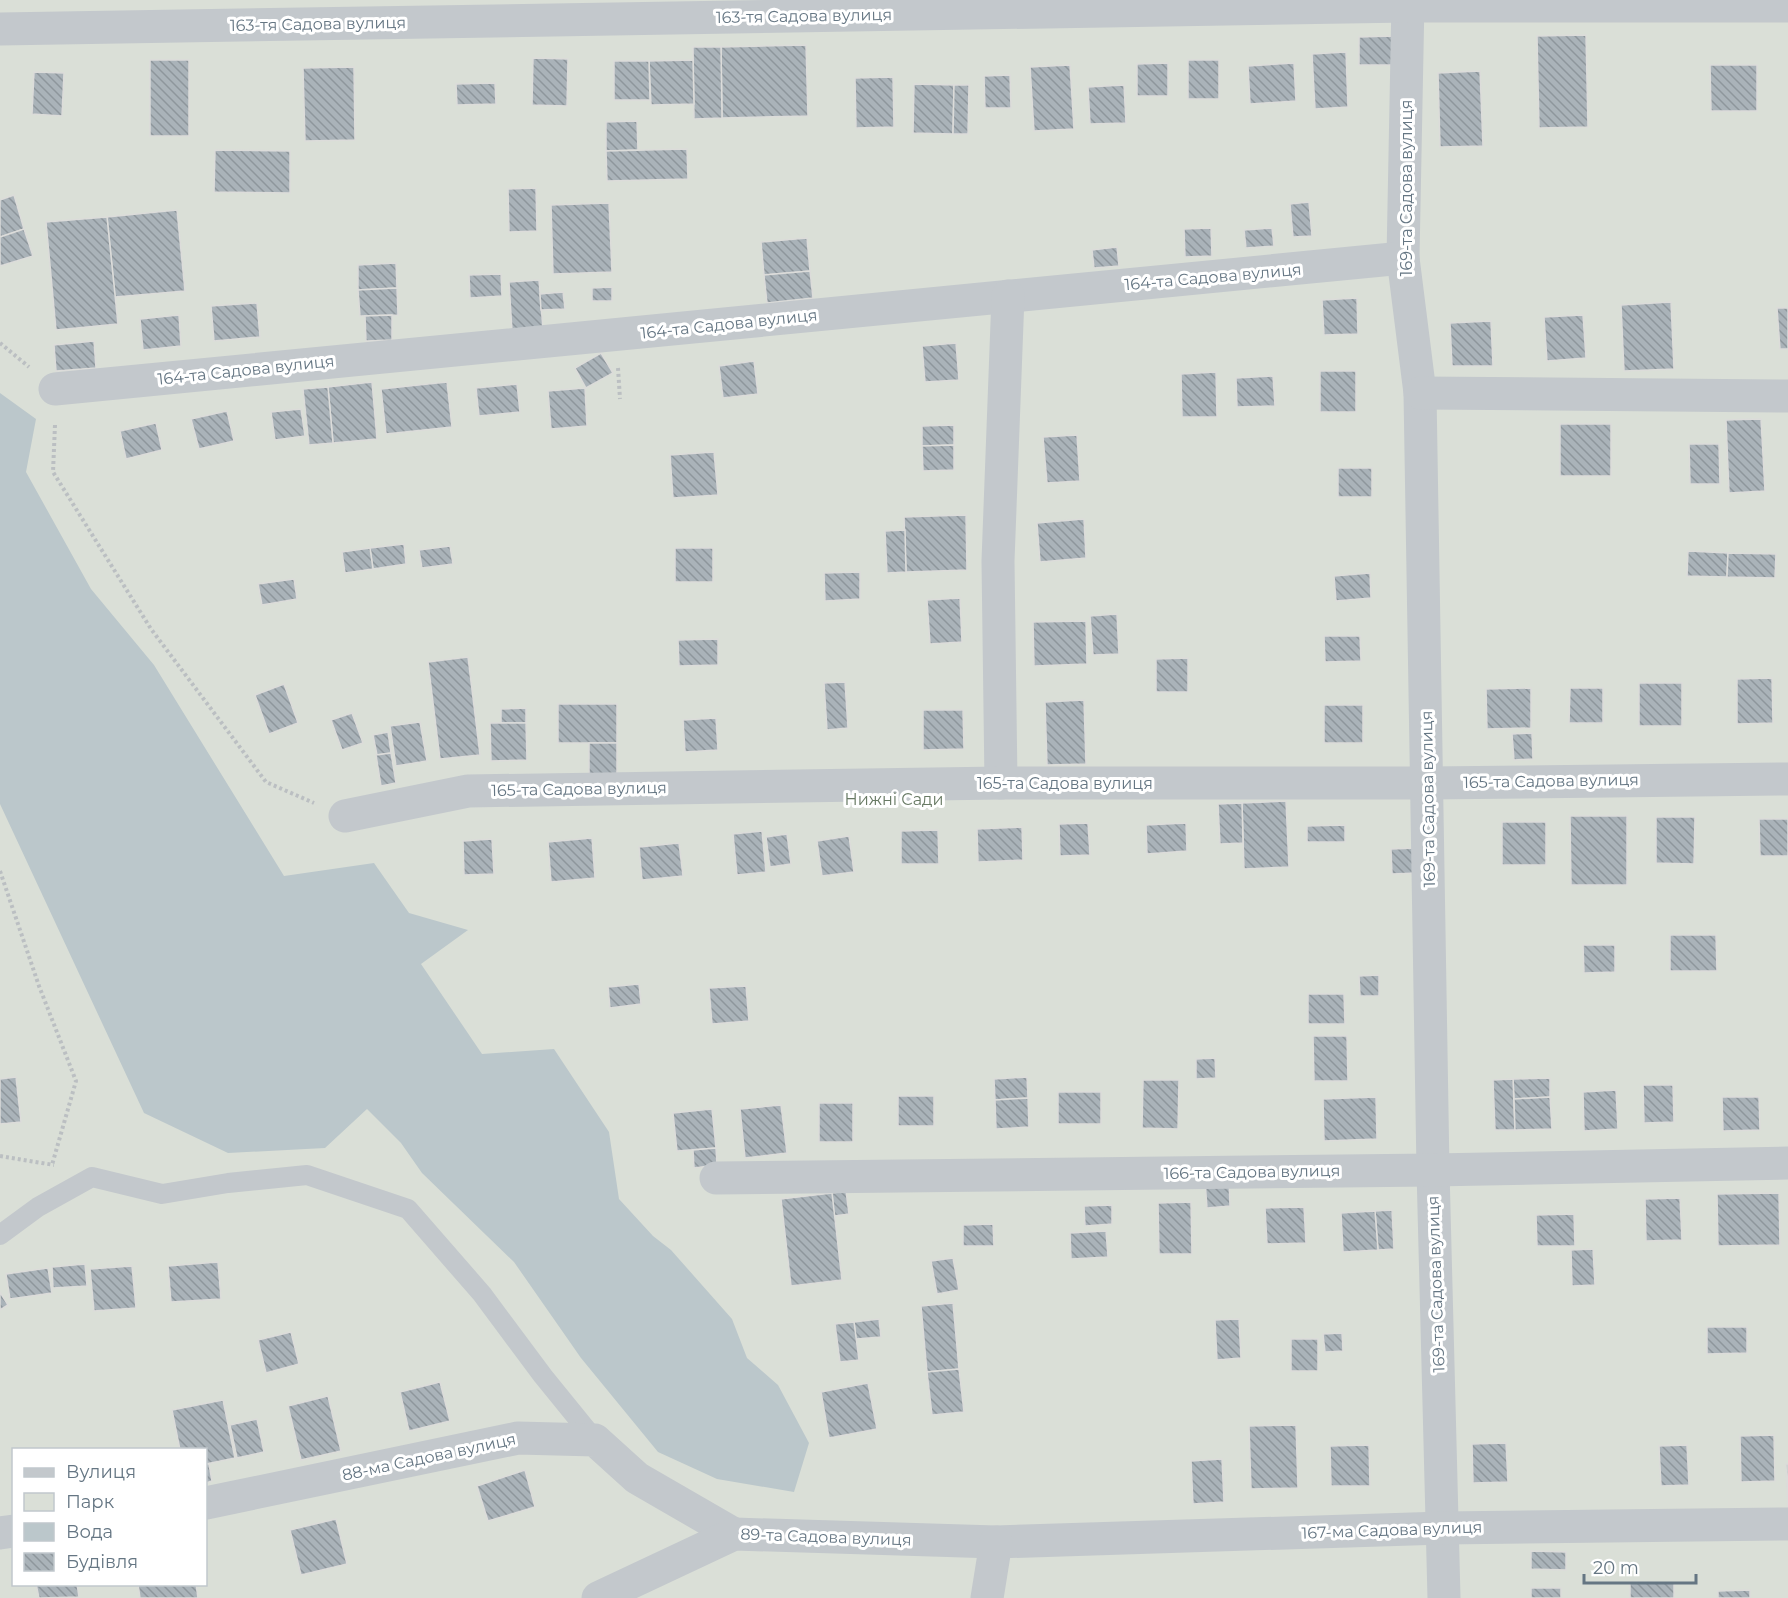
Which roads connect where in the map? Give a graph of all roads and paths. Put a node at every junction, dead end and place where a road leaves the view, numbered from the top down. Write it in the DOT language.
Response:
graph roads {
  1 [pos="1408,3"];
  2 [pos="1788,6"];
  3 [pos="0,29"];
  4 [pos="1403,258"];
  5 [pos="1008,296"];
  6 [pos="0,343"];
  7 [pos="56,389"];
  8 [pos="1420,393"];
  9 [pos="1788,396"];
  10 [pos="1788,779"];
  11 [pos="1001,783"];
  12 [pos="1428,783"];
  13 [pos="345,816"];
  14 [pos="0,871"];
  15 [pos="0,1156"];
  16 [pos="1788,1163"];
  17 [pos="52,1165"];
  18 [pos="1433,1170"];
  19 [pos="92,1177"];
  20 [pos="716,1178"];
  21 [pos="0,1235"];
  22 [pos="595,1440"];
  23 [pos="207,1503"];
  24 [pos="1788,1524"];
  25 [pos="1443,1528"];
  26 [pos="734,1534"];
  27 [pos="996,1542"];
  28 [pos="598,1598"];
  29 [pos="987,1598"];
  30 [pos="1444,1598"];
  1 -- 2 [label="street, 163-тя Садова вулиця"];
  1 -- 3 [label="street, 163-тя Садова вулиця"];
  1 -- 4 [label="street, 169-та Садова вулиця"];
  4 -- 5 [label="street, 164-та Садова вулиця"];
  4 -- 8 [label="street, 169-та Садова вулиця"];
  5 -- 7 [label="street, 164-та Садова вулиця"];
  5 -- 11 [label="street"];
  6 -- 7 [label="path"];
  7 -- 13 [label="path"];
  8 -- 9 [label="street"];
  8 -- 12 [label="street, 169-та Садова вулиця"];
  10 -- 12 [label="street, 165-та Садова вулиця"];
  11 -- 12 [label="street, 165-та Садова вулиця"];
  11 -- 13 [label="street, 165-та Садова вулиця"];
  12 -- 18 [label="street, 169-та Садова вулиця"];
  14 -- 17 [label="path"];
  15 -- 17 [label="path"];
  16 -- 18 [label="street, 166-та Садова вулиця"];
  17 -- 19 [label="path"];
  18 -- 20 [label="street, 166-та Садова вулиця"];
  18 -- 25 [label="street, 169-та Садова вулиця"];
  19 -- 21 [label="lane"];
  19 -- 22 [label="lane"];
  22 -- 23 [label="street, 88-ма Садова вулиця"];
  22 -- 26 [label="street"];
  24 -- 25 [label="street, 167-ма Садова вулиця"];
  25 -- 27 [label="street, 167-ма Садова вулиця"];
  25 -- 30 [label="street, 169-та Садова вулиця"];
  26 -- 27 [label="street, 89-та Садова вулиця"];
  26 -- 28 [label="street, 89-та Садова вулиця"];
  27 -- 29 [label="street"];
}
